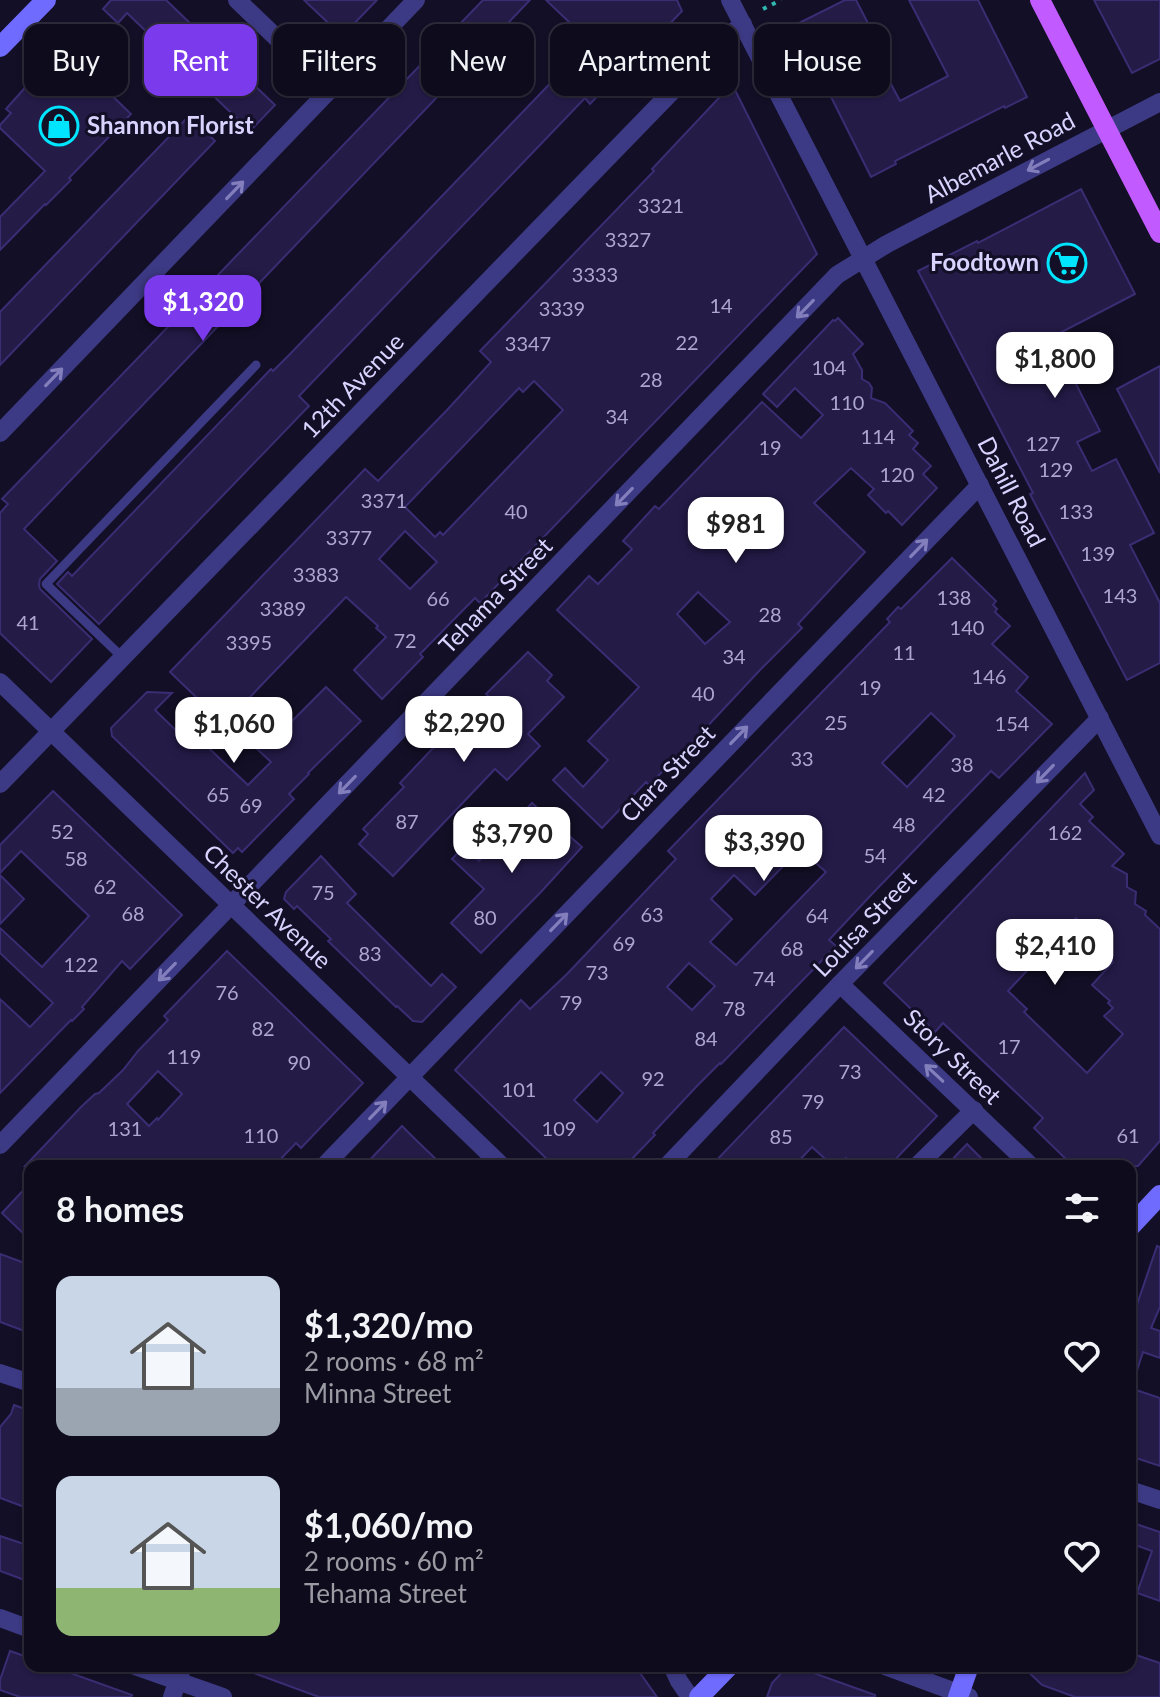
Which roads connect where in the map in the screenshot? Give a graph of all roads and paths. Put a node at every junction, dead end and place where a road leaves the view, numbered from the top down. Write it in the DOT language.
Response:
graph roads {
  1 [pos="46,0"];
  2 [pos="237,0"];
  3 [pos="416,0"];
  4 [pos="730,0"];
  5 [pos="781,0"];
  6 [pos="1040,0"];
  7 [pos="763,9"];
  8 [pos="393,24"];
  9 [pos="743,24"];
  10 [pos="273,34"];
  11 [pos="0,47"];
  12 [pos="325,96"];
  13 [pos="1160,102"];
  14 [pos="1107,129"];
  15 [pos="1160,233"];
  16 [pos="863,259"];
  17 [pos="256,365"];
  18 [pos="0,433"];
  19 [pos="980,485"];
  20 [pos="122,657"];
  21 [pos="0,682"];
  22 [pos="1100,718"];
  23 [pos="51,731"];
  24 [pos="0,784"];
  25 [pos="1160,836"];
  26 [pos="231,906"];
  27 [pos="840,984"];
  28 [pos="410,1077"];
  29 [pos="974,1110"];
  30 [pos="0,1145"];
  31 [pos="330,1160"];
  32 [pos="496,1160"];
  33 [pos="673,1160"];
  34 [pos="923,1160"];
  35 [pos="1025,1160"];
  36 [pos="1160,1195"];
  37 [pos="1136,1221"];
  38 [pos="0,1373"];
  39 [pos="24,1381"];
  40 [pos="1136,1492"];
  41 [pos="1160,1500"];
  42 [pos="0,1618"];
  43 [pos="24,1627"];
  44 [pos="152,1672"];
  45 [pos="675,1672"];
  46 [pos="723,1672"];
  47 [pos="900,1672"];
  48 [pos="968,1672"];
  49 [pos="177,1681"];
  50 [pos="962,1696"];
  51 [pos="223,1697"];
  52 [pos="690,1697"];
  53 [pos="699,1697"];
  1 -- 11 [label="main road"];
  2 -- 10 [label="street"];
  3 -- 8 [label="street"];
  4 -- 9 [label="street, Dahill Road"];
  5 -- 7 [label="path"];
  6 -- 14 [label="main road"];
  9 -- 16 [label="street, Dahill Road"];
  9 -- 20 [label="street, 12th Avenue"];
  18 -- 12 [label="street, one-way"];
  13 -- 14 [label="street, Albemarle Road"];
  14 -- 15 [label="main road"];
  14 -- 16 [label="street, Albemarle Road, one-way"];
  16 -- 19 [label="street, Dahill Road"];
  16 -- 26 [label="street, Tehama Street, one-way"];
  17 -- 20 [label="lane"];
  19 -- 22 [label="street, Dahill Road"];
  28 -- 19 [label="street, Clara Street, one-way"];
  20 -- 23 [label="street, 12th Avenue"];
  21 -- 23 [label="street, Chester Avenue"];
  22 -- 25 [label="street, Dahill Road"];
  22 -- 27 [label="street, Louisa Street, one-way"];
  23 -- 24 [label="street, 12th Avenue"];
  23 -- 26 [label="street, Chester Avenue"];
  26 -- 28 [label="street, Chester Avenue"];
  26 -- 30 [label="street, Tehama Street, one-way"];
  29 -- 27 [label="street, Story Street, one-way"];
  27 -- 33 [label="street, Louisa Street"];
  31 -- 28 [label="street, Clara Street, one-way"];
  28 -- 32 [label="street, Chester Avenue"];
  29 -- 34 [label="street"];
  29 -- 35 [label="street, Story Street"];
  36 -- 37 [label="main road"];
  38 -- 39 [label="street"];
  40 -- 41 [label="street"];
  42 -- 43 [label="street"];
  44 -- 49 [label="street"];
  45 -- 52 [label="street"];
  46 -- 53 [label="main road"];
  47 -- 50 [label="street"];
  48 -- 50 [label="main road"];
  49 -- 51 [label="street"];
}
